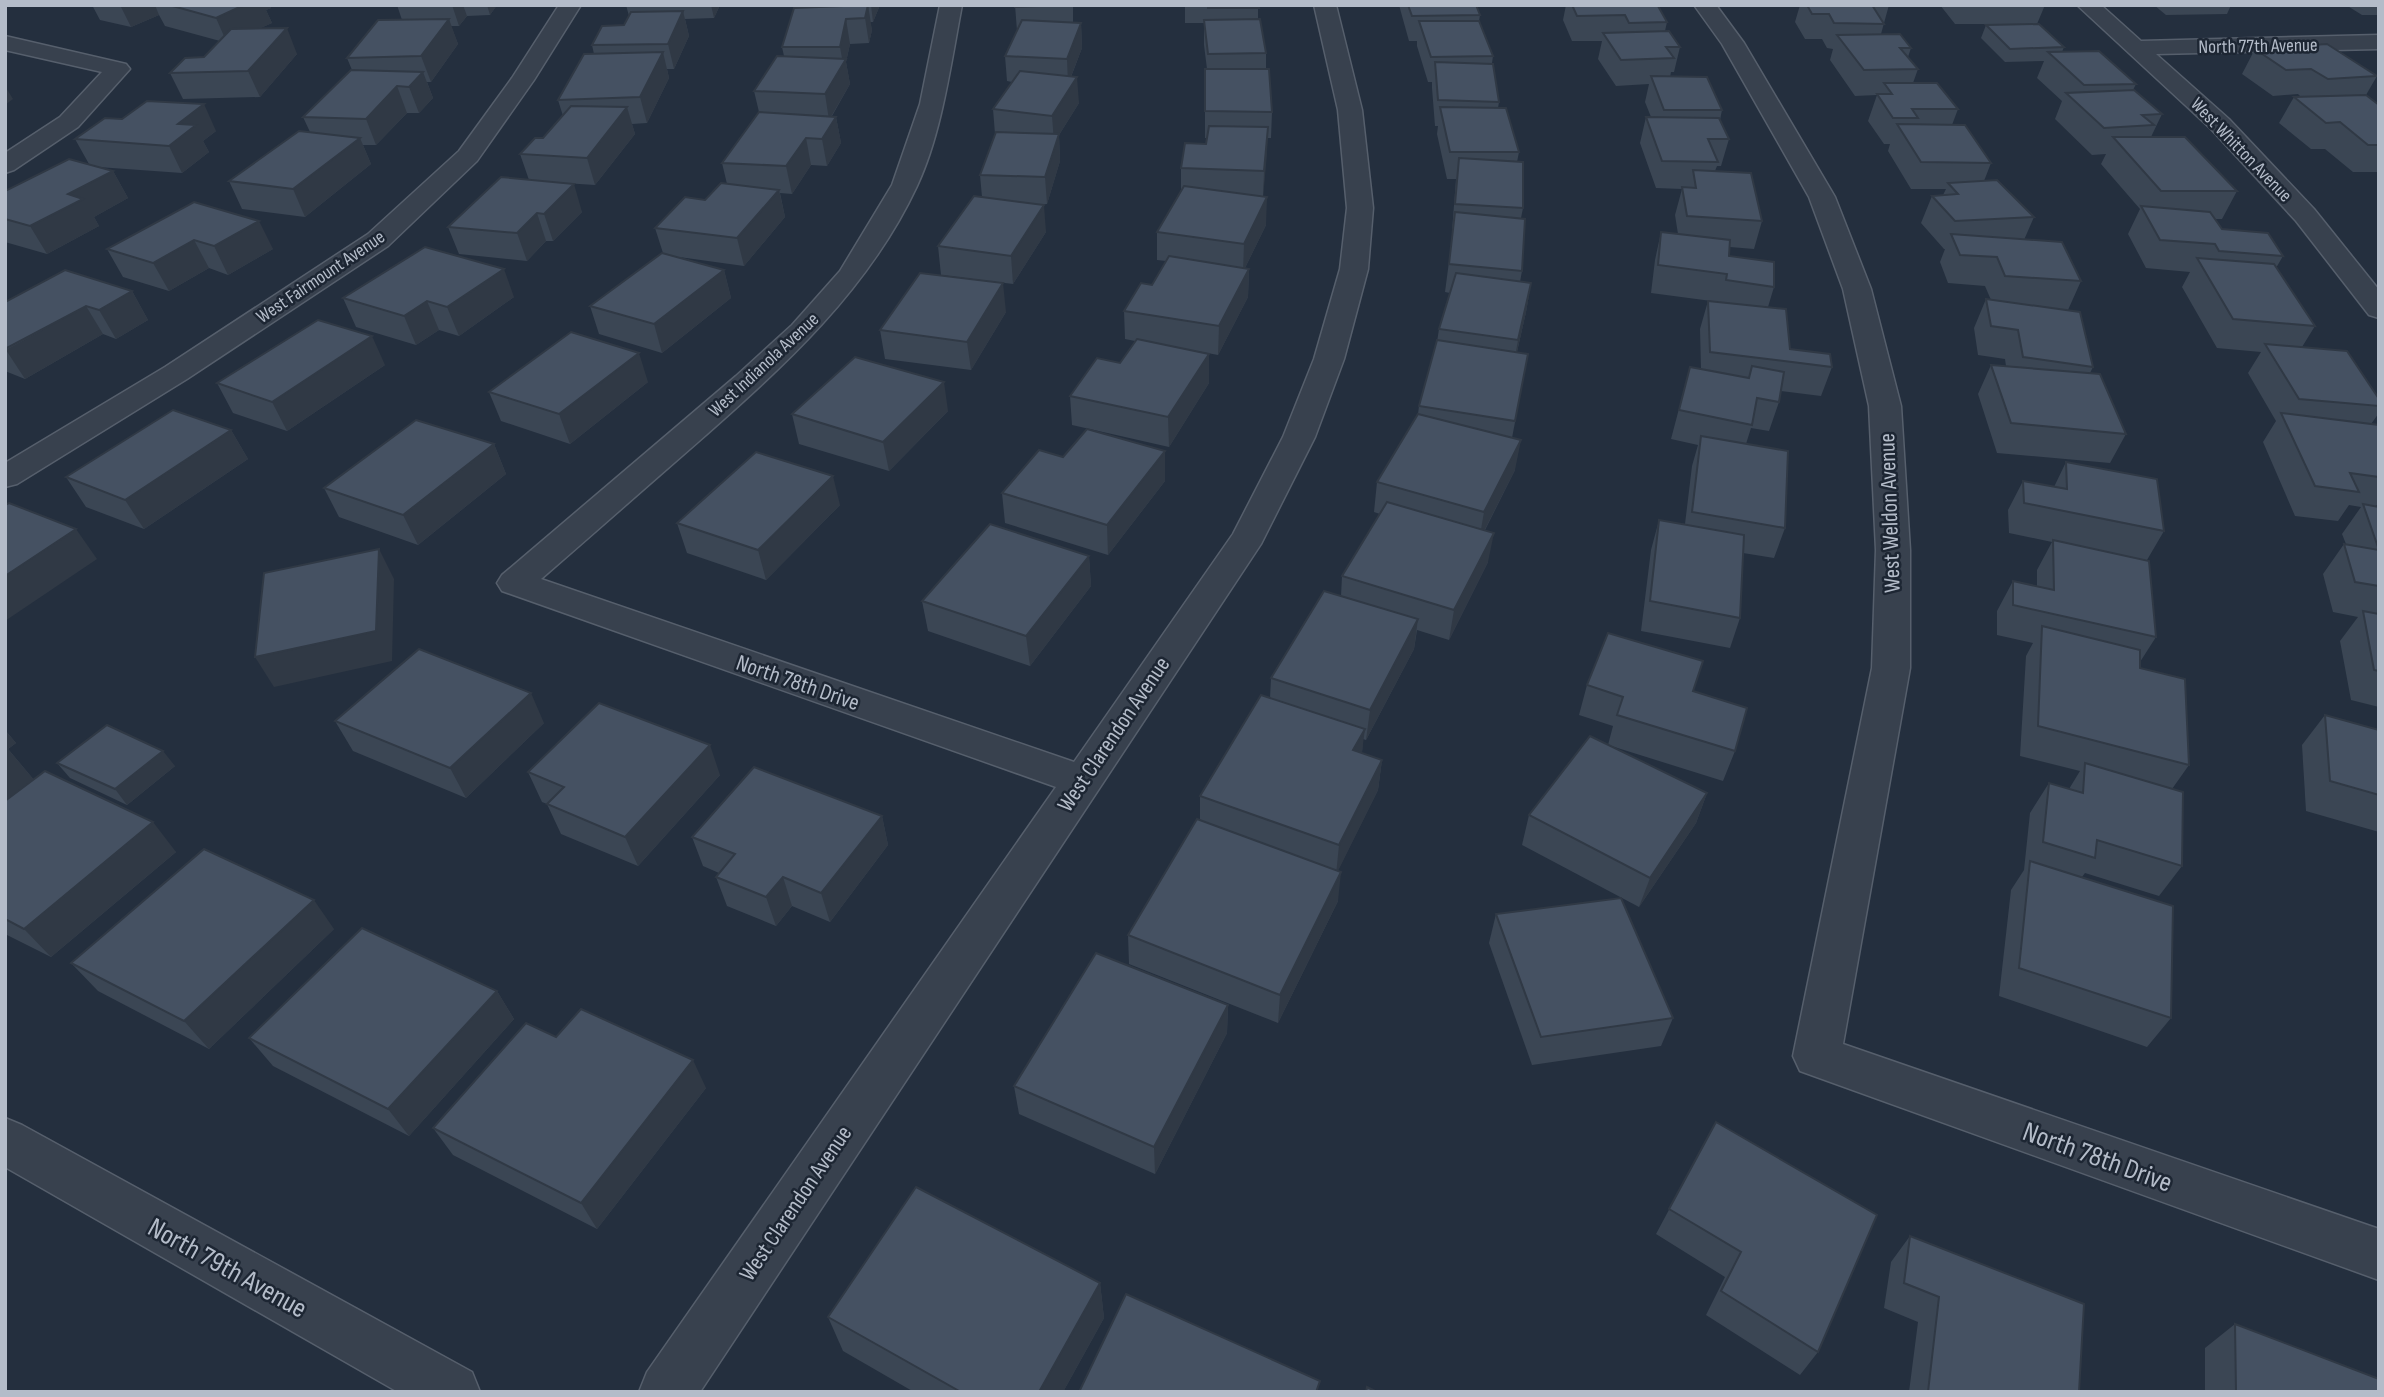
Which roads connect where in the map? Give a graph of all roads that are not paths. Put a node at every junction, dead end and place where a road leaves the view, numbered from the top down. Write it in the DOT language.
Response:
graph roads {
  1 [pos="570,5"];
  2 [pos="951,5"];
  3 [pos="1325,5"];
  4 [pos="1705,5"];
  5 [pos="2088,5"];
  6 [pos="2379,42"];
  7 [pos="5,43"];
  8 [pos="2137,48"];
  9 [pos="5,165"];
  10 [pos="2379,309"];
  11 [pos="5,477"];
  12 [pos="514,583"];
  13 [pos="1081,780"];
  14 [pos="1817,1056"];
  15 [pos="5,1142"];
  16 [pos="2379,1255"];
  17 [pos="452,1392"];
  18 [pos="667,1392"];
  1 -- 11 [label="street, West Fairmount Avenue"];
  2 -- 12 [label="street, West Indianola Avenue"];
  3 -- 13 [label="street, West Clarendon Avenue"];
  4 -- 14 [label="street, West Weldon Avenue"];
  5 -- 8 [label="street, West Whitton Avenue"];
  6 -- 8 [label="street, North 77th Avenue"];
  7 -- 9 [label="street"];
  8 -- 10 [label="street, West Whitton Avenue"];
  12 -- 13 [label="street, North 78th Drive"];
  13 -- 18 [label="street, West Clarendon Avenue"];
  14 -- 16 [label="street, North 78th Drive"];
  15 -- 17 [label="street, North 79th Avenue"];
}
